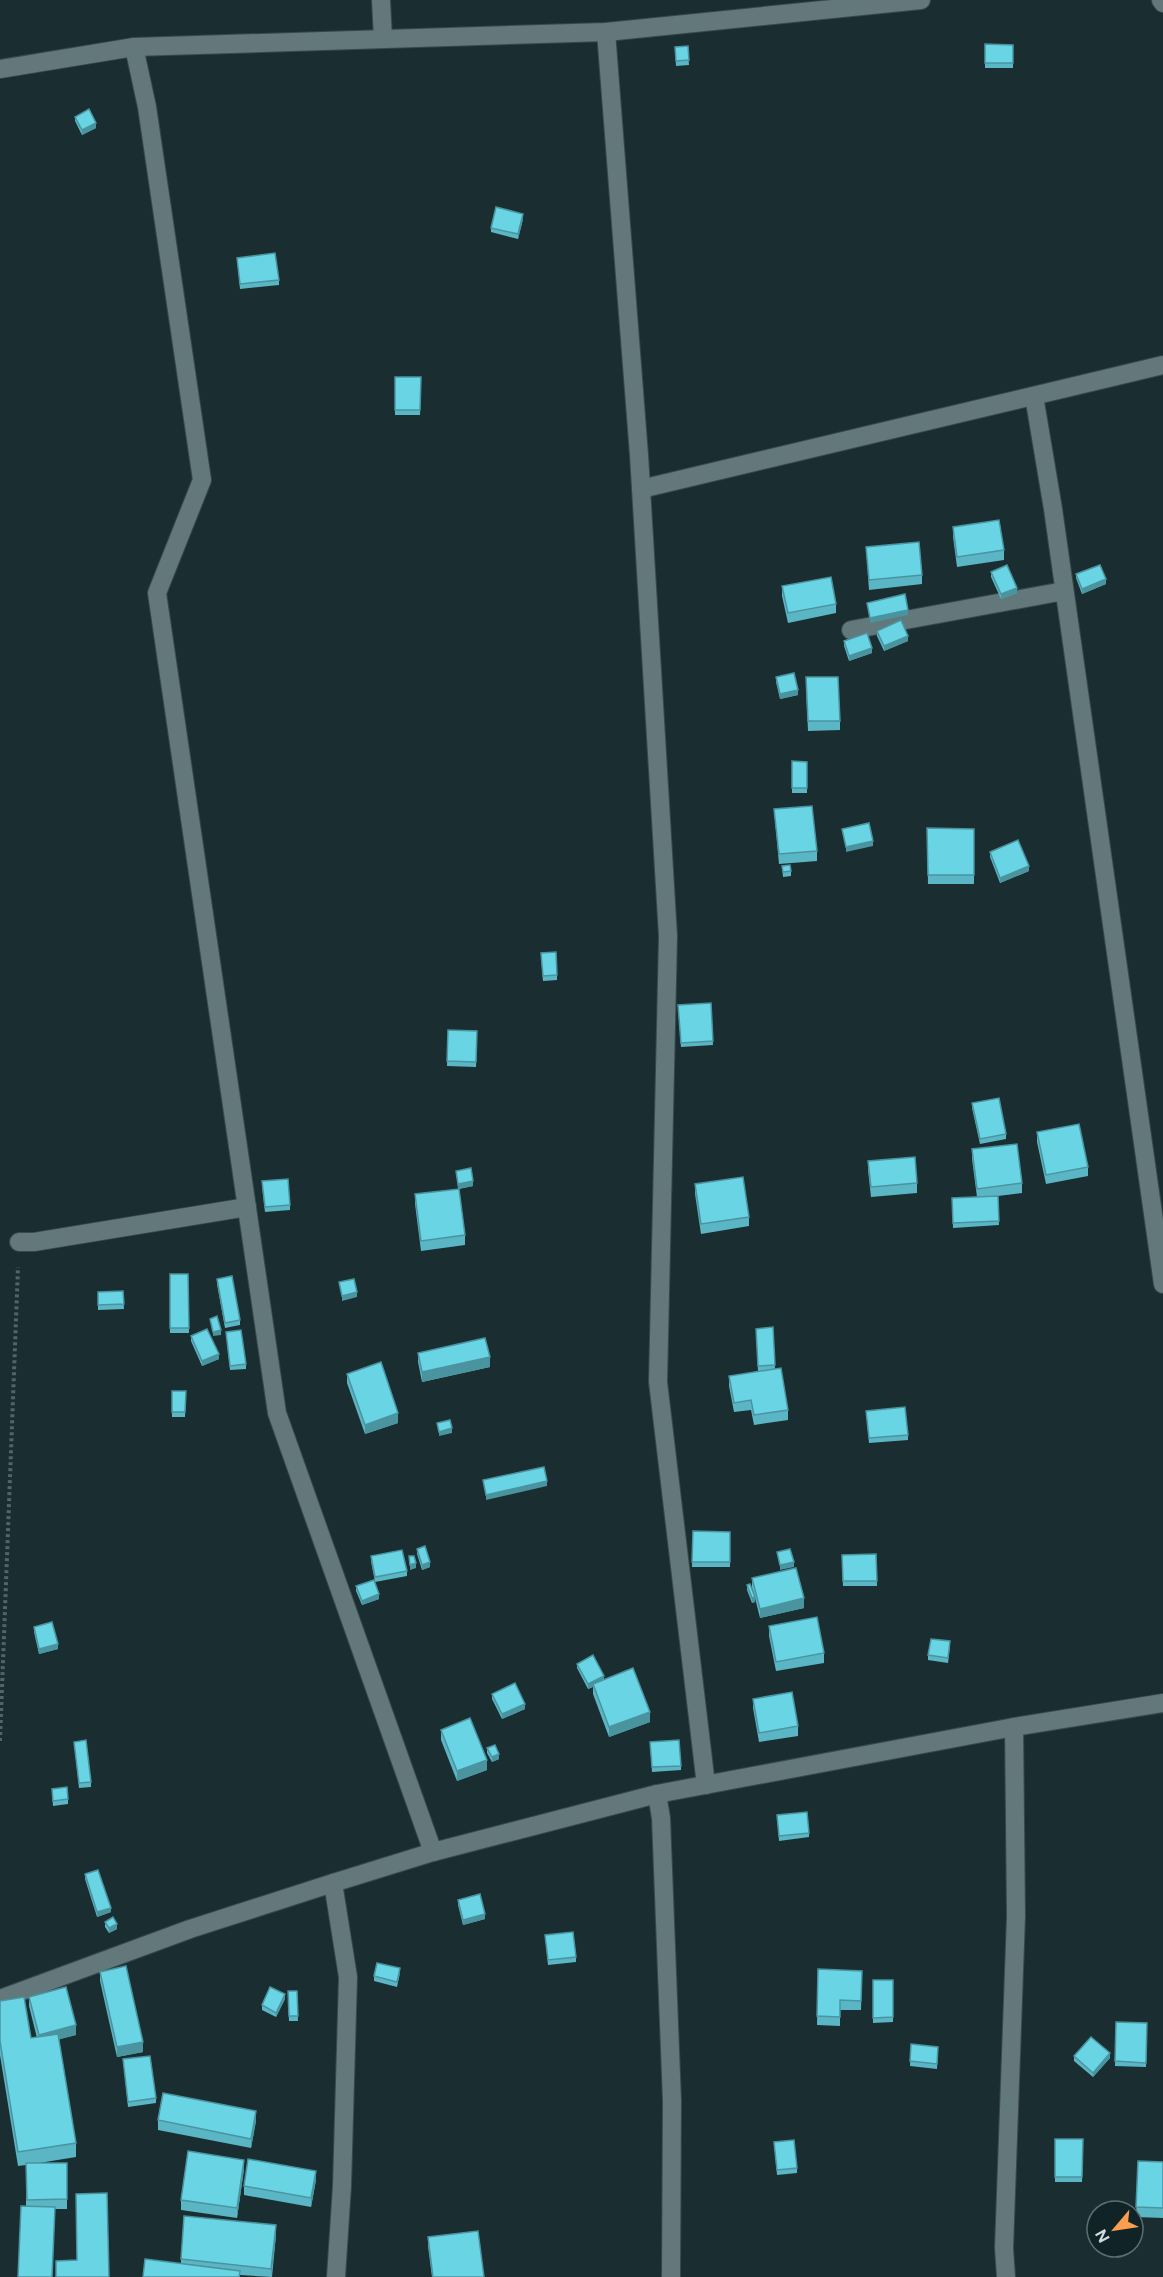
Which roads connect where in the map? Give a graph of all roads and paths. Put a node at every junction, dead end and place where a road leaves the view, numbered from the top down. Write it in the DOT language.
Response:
graph roads {
  1 [pos="381,0"];
  2 [pos="921,0"];
  3 [pos="606,32"];
  4 [pos="383,39"];
  5 [pos="134,47"];
  6 [pos="0,69"];
  7 [pos="1163,365"];
  8 [pos="1034,396"];
  9 [pos="641,489"];
  10 [pos="1064,591"];
  11 [pos="851,630"];
  12 [pos="247,1207"];
  13 [pos="19,1242"];
  14 [pos="1163,1284"];
  15 [pos="1163,1703"];
  16 [pos="1014,1727"];
  17 [pos="0,1741"];
  18 [pos="706,1785"];
  19 [pos="657,1794"];
  20 [pos="433,1852"];
  21 [pos="333,1883"];
  22 [pos="0,1999"];
  23 [pos="336,2277"];
  24 [pos="671,2277"];
  25 [pos="1006,2277"];
  1 -- 4 [label="street"];
  2 -- 3 [label="street"];
  3 -- 4 [label="street"];
  3 -- 9 [label="street"];
  4 -- 5 [label="street"];
  5 -- 6 [label="street"];
  5 -- 12 [label="street"];
  7 -- 8 [label="street"];
  8 -- 9 [label="street"];
  8 -- 10 [label="street"];
  9 -- 18 [label="street"];
  10 -- 11 [label="street"];
  10 -- 14 [label="street"];
  12 -- 13 [label="street"];
  12 -- 20 [label="street"];
  13 -- 17 [label="path"];
  15 -- 16 [label="street"];
  16 -- 18 [label="street"];
  16 -- 25 [label="street"];
  18 -- 19 [label="street"];
  19 -- 20 [label="street"];
  19 -- 24 [label="street"];
  20 -- 21 [label="street"];
  21 -- 22 [label="street"];
  21 -- 23 [label="street"];
}
